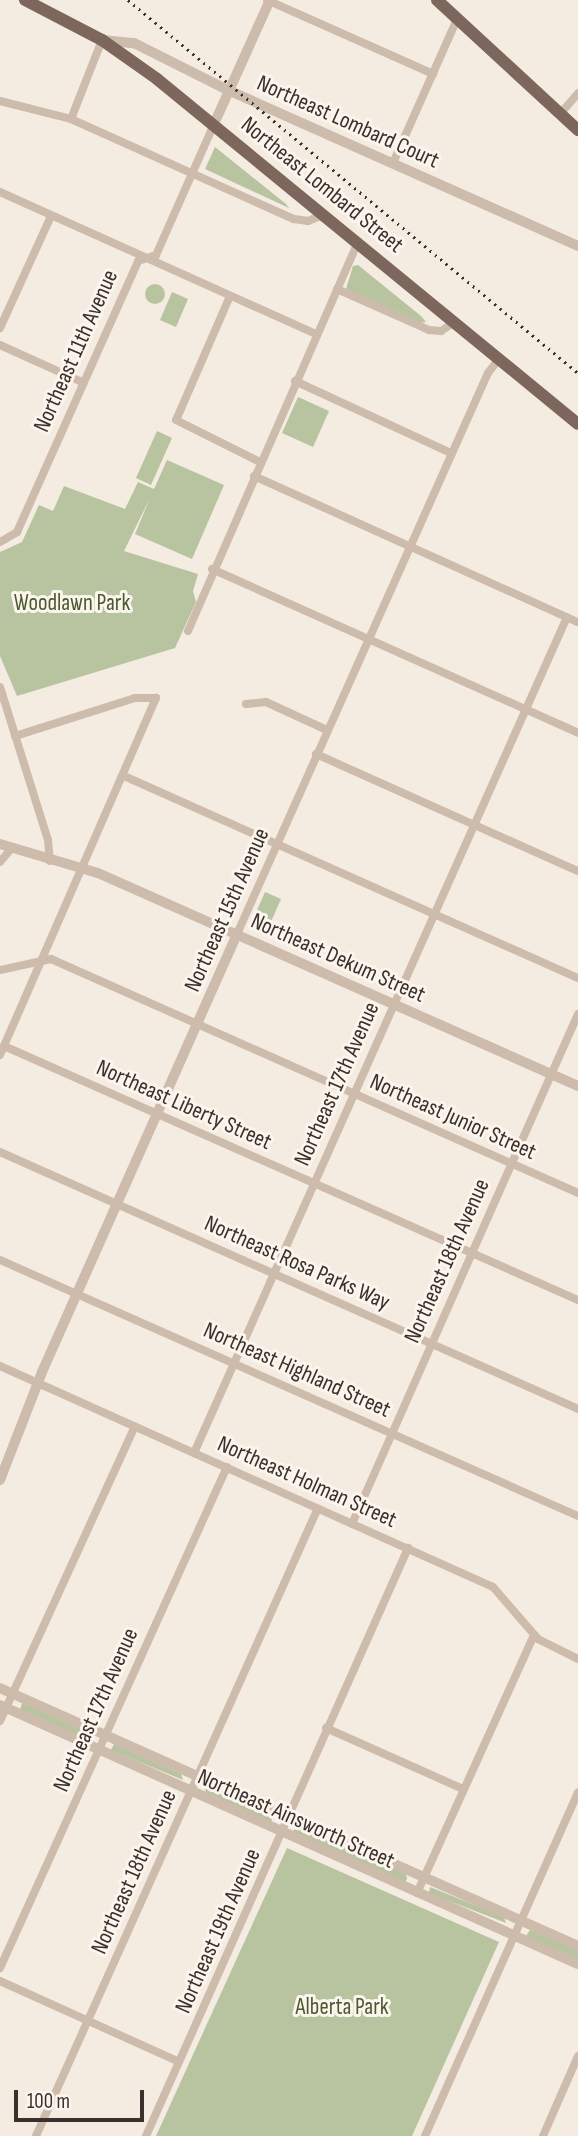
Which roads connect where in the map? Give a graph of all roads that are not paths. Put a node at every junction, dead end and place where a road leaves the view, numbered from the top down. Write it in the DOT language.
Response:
graph roads {
  1 [pos="25,0"];
  2 [pos="269,0"];
  3 [pos="438,0"];
  4 [pos="457,19"];
  5 [pos="102,40"];
  6 [pos="433,74"];
  7 [pos="230,91"];
  8 [pos="578,93"];
  9 [pos="0,101"];
  10 [pos="561,114"];
  11 [pos="71,119"];
  12 [pos="214,124"];
  13 [pos="578,130"];
  14 [pos="393,163"];
  15 [pos="193,173"];
  16 [pos="0,192"];
  17 [pos="325,214"];
  18 [pos="51,216"];
  19 [pos="358,242"];
  20 [pos="578,246"];
  21 [pos="146,258"];
  22 [pos="337,289"];
  23 [pos="230,296"];
  24 [pos="455,322"];
  25 [pos="0,328"];
  26 [pos="316,334"];
  27 [pos="0,345"];
  28 [pos="499,359"];
  29 [pos="295,381"];
  30 [pos="84,383"];
  31 [pos="578,424"];
  32 [pos="452,453"];
  33 [pos="260,462"];
  34 [pos="254,476"];
  35 [pos="0,542"];
  36 [pos="410,546"];
  37 [pos="212,569"];
  38 [pos="567,617"];
  39 [pos="578,622"];
  40 [pos="188,631"];
  41 [pos="368,640"];
  42 [pos="0,687"];
  43 [pos="246,704"];
  44 [pos="526,710"];
  45 [pos="327,730"];
  46 [pos="578,733"];
  47 [pos="15,736"];
  48 [pos="316,754"];
  49 [pos="124,776"];
  50 [pos="474,825"];
  51 [pos="0,844"];
  52 [pos="277,844"];
  53 [pos="11,849"];
  54 [pos="50,860"];
  55 [pos="0,862"];
  56 [pos="79,868"];
  57 [pos="578,871"];
  58 [pos="434,914"];
  59 [pos="237,934"];
  60 [pos="44,958"];
  61 [pos="0,970"];
  62 [pos="578,978"];
  63 [pos="394,1004"];
  64 [pos="578,1014"];
  65 [pos="198,1024"];
  66 [pos="2,1051"];
  67 [pos="551,1074"];
  68 [pos="578,1086"];
  69 [pos="354,1094"];
  70 [pos="158,1114"];
  71 [pos="0,1152"];
  72 [pos="511,1163"];
  73 [pos="314,1184"];
  74 [pos="578,1193"];
  75 [pos="118,1204"];
  76 [pos="472,1253"];
  77 [pos="0,1260"];
  78 [pos="274,1274"];
  79 [pos="78,1294"];
  80 [pos="578,1300"];
  81 [pos="431,1344"];
  82 [pos="234,1363"];
  83 [pos="0,1366"];
  84 [pos="38,1383"];
  85 [pos="578,1409"];
  86 [pos="135,1426"];
  87 [pos="392,1433"];
  88 [pos="194,1453"];
  89 [pos="226,1467"];
  90 [pos="0,1480"];
  91 [pos="318,1508"];
  92 [pos="578,1516"];
  93 [pos="352,1524"];
  94 [pos="408,1548"];
  95 [pos="534,1636"];
  96 [pos="578,1659"];
  97 [pos="0,1688"];
  98 [pos="13,1694"];
  99 [pos="3,1707"];
  100 [pos="0,1721"];
  101 [pos="326,1728"];
  102 [pos="104,1735"];
  103 [pos="99,1750"];
  104 [pos="196,1777"];
  105 [pos="463,1789"];
  106 [pos="578,1792"];
  107 [pos="191,1793"];
  108 [pos="287,1817"];
  109 [pos="283,1834"];
  110 [pos="423,1878"];
  111 [pos="417,1894"];
  112 [pos="520,1921"];
  113 [pos="514,1936"];
  114 [pos="578,1947"];
  115 [pos="578,1965"];
  116 [pos="0,1968"];
  117 [pos="0,1981"];
  118 [pos="88,2021"];
  119 [pos="578,2056"];
  120 [pos="179,2062"];
  121 [pos="36,2136"];
  122 [pos="146,2136"];
  123 [pos="425,2136"];
  124 [pos="542,2136"];
  1 -- 5 [label="main road, Northeast Lombard Street"];
  2 -- 6 [label="street"];
  2 -- 7 [label="street, Northeast 11th Avenue"];
  3 -- 4 [label="main road"];
  4 -- 6 [label="street"];
  4 -- 10 [label="main road"];
  5 -- 7 [label="street, Northeast Lombard Court"];
  5 -- 11 [label="street"];
  5 -- 12 [label="main road, Northeast Lombard Street"];
  6 -- 14 [label="street"];
  7 -- 12 [label="street, Northeast 11th Avenue"];
  7 -- 14 [label="street, Northeast Lombard Court"];
  8 -- 10 [label="street"];
  9 -- 11 [label="street"];
  10 -- 13 [label="main road"];
  11 -- 15 [label="street"];
  12 -- 15 [label="street, Northeast 11th Avenue"];
  12 -- 17 [label="main road, Northeast Lombard Street"];
  14 -- 20 [label="street, Northeast Lombard Court"];
  15 -- 17 [label="street"];
  15 -- 21 [label="street, Northeast 11th Avenue"];
  16 -- 18 [label="street"];
  17 -- 19 [label="main road, Northeast Lombard Street"];
  18 -- 21 [label="street"];
  18 -- 25 [label="street"];
  19 -- 22 [label="street"];
  19 -- 24 [label="main road, Northeast Lombard Street"];
  21 -- 23 [label="street"];
  21 -- 30 [label="street, Northeast 11th Avenue"];
  22 -- 24 [label="street"];
  22 -- 26 [label="street"];
  23 -- 26 [label="street"];
  23 -- 33 [label="street"];
  24 -- 28 [label="main road, Northeast Lombard Street"];
  26 -- 29 [label="street"];
  27 -- 30 [label="street"];
  28 -- 31 [label="main road, Northeast Lombard Street"];
  28 -- 32 [label="street, Northeast 15th Avenue"];
  29 -- 32 [label="street"];
  29 -- 33 [label="street"];
  30 -- 35 [label="street, Northeast 11th Avenue"];
  32 -- 36 [label="street, Northeast 15th Avenue"];
  33 -- 34 [label="street"];
  34 -- 36 [label="street"];
  34 -- 37 [label="street"];
  36 -- 38 [label="street"];
  36 -- 41 [label="street, Northeast 15th Avenue"];
  37 -- 40 [label="street"];
  37 -- 41 [label="street"];
  38 -- 39 [label="street"];
  38 -- 44 [label="street, Northeast 17th Avenue"];
  41 -- 44 [label="street"];
  41 -- 45 [label="street, Northeast 15th Avenue"];
  42 -- 47 [label="street"];
  43 -- 45 [label="street"];
  44 -- 46 [label="street"];
  44 -- 50 [label="street, Northeast 17th Avenue"];
  45 -- 48 [label="street, Northeast 15th Avenue"];
  47 -- 49 [label="street"];
  47 -- 54 [label="street"];
  48 -- 50 [label="street"];
  48 -- 52 [label="street, Northeast 15th Avenue"];
  49 -- 52 [label="street"];
  49 -- 56 [label="street"];
  50 -- 57 [label="street"];
  50 -- 58 [label="street, Northeast 17th Avenue"];
  51 -- 53 [label="street, Northeast Dekum Street"];
  52 -- 58 [label="street"];
  52 -- 59 [label="street, Northeast 15th Avenue"];
  53 -- 54 [label="street, Northeast Dekum Street"];
  53 -- 55 [label="street"];
  54 -- 56 [label="street, Northeast Dekum Street"];
  56 -- 59 [label="street, Northeast Dekum Street"];
  56 -- 60 [label="street"];
  58 -- 62 [label="street"];
  58 -- 63 [label="street, Northeast 17th Avenue"];
  59 -- 63 [label="street, Northeast Dekum Street"];
  59 -- 65 [label="street, Northeast 15th Avenue"];
  60 -- 61 [label="street"];
  60 -- 65 [label="street, Northeast Junior Street"];
  60 -- 66 [label="street"];
  63 -- 67 [label="street, Northeast Dekum Street"];
  63 -- 69 [label="street, Northeast 17th Avenue"];
  64 -- 67 [label="street, Northeast 18th Avenue"];
  65 -- 69 [label="street, Northeast Junior Street"];
  65 -- 70 [label="street, Northeast 15th Avenue"];
  66 -- 70 [label="street, Northeast Liberty Street"];
  67 -- 68 [label="street, Northeast Dekum Street"];
  67 -- 72 [label="street, Northeast 18th Avenue"];
  69 -- 72 [label="street, Northeast Junior Street"];
  69 -- 73 [label="street, Northeast 17th Avenue"];
  70 -- 73 [label="street, Northeast Liberty Street"];
  70 -- 75 [label="street, Northeast 15th Avenue"];
  71 -- 75 [label="street, Northeast Rosa Parks Way"];
  72 -- 74 [label="street, Northeast Junior Street"];
  72 -- 76 [label="street, Northeast 18th Avenue"];
  73 -- 76 [label="street, Northeast Liberty Street"];
  73 -- 78 [label="street, Northeast 17th Avenue"];
  75 -- 78 [label="street, Northeast Rosa Parks Way"];
  75 -- 79 [label="street, Northeast 15th Avenue"];
  76 -- 80 [label="street, Northeast Liberty Street"];
  76 -- 81 [label="street, Northeast 18th Avenue"];
  77 -- 79 [label="street, Northeast Highland Street"];
  78 -- 81 [label="street, Northeast Rosa Parks Way"];
  78 -- 82 [label="street, Northeast 17th Avenue"];
  79 -- 82 [label="street, Northeast Highland Street"];
  79 -- 84 [label="street, Northeast 15th Avenue"];
  81 -- 85 [label="street, Northeast Rosa Parks Way"];
  81 -- 87 [label="street, Northeast 18th Avenue"];
  82 -- 87 [label="street, Northeast Highland Street"];
  82 -- 88 [label="street, Northeast 17th Avenue"];
  83 -- 84 [label="street, Northeast Holman Street"];
  84 -- 86 [label="street, Northeast Holman Street"];
  84 -- 90 [label="street, Northeast 15th Avenue"];
  86 -- 88 [label="street, Northeast Holman Street"];
  86 -- 98 [label="street"];
  87 -- 92 [label="street, Northeast Highland Street"];
  87 -- 93 [label="street, Northeast 18th Avenue"];
  88 -- 89 [label="street, Northeast Holman Street"];
  89 -- 91 [label="street, Northeast Holman Street"];
  89 -- 102 [label="street, Northeast 17th Avenue"];
  91 -- 93 [label="street, Northeast Holman Street"];
  91 -- 104 [label="street, Northeast 18th Avenue"];
  93 -- 94 [label="street, Northeast Holman Street"];
  94 -- 95 [label="street, Northeast Holman Street"];
  94 -- 101 [label="street, Northeast 19th Avenue"];
  95 -- 96 [label="street, Northeast Holman Street"];
  95 -- 105 [label="street"];
  97 -- 98 [label="street, Northeast Ainsworth Street"];
  98 -- 99 [label="street"];
  98 -- 102 [label="street, Northeast Ainsworth Street"];
  99 -- 100 [label="street"];
  99 -- 103 [label="street, Northeast Ainsworth Street"];
  101 -- 105 [label="street"];
  101 -- 108 [label="street, Northeast 19th Avenue"];
  102 -- 103 [label="street, Northeast 17th Avenue"];
  102 -- 104 [label="street, Northeast Ainsworth Street"];
  103 -- 107 [label="street, Northeast Ainsworth Street"];
  103 -- 116 [label="street, Northeast 17th Avenue"];
  104 -- 107 [label="street, Northeast 18th Avenue"];
  104 -- 108 [label="street, Northeast Ainsworth Street"];
  105 -- 110 [label="street"];
  106 -- 112 [label="street"];
  107 -- 109 [label="street, Northeast Ainsworth Street"];
  107 -- 118 [label="street, Northeast 18th Avenue"];
  108 -- 109 [label="street, Northeast 19th Avenue"];
  108 -- 110 [label="street, Northeast Ainsworth Street"];
  109 -- 111 [label="street, Northeast Ainsworth Street"];
  109 -- 120 [label="street, Northeast 19th Avenue"];
  110 -- 111 [label="street"];
  110 -- 112 [label="street, Northeast Ainsworth Street"];
  111 -- 113 [label="street, Northeast Ainsworth Street"];
  112 -- 113 [label="street"];
  112 -- 114 [label="street, Northeast Ainsworth Street"];
  113 -- 115 [label="street, Northeast Ainsworth Street"];
  113 -- 123 [label="street"];
  117 -- 118 [label="street"];
  118 -- 120 [label="street"];
  118 -- 121 [label="street, Northeast 18th Avenue"];
  119 -- 124 [label="street"];
  120 -- 122 [label="street, Northeast 19th Avenue"];
}
